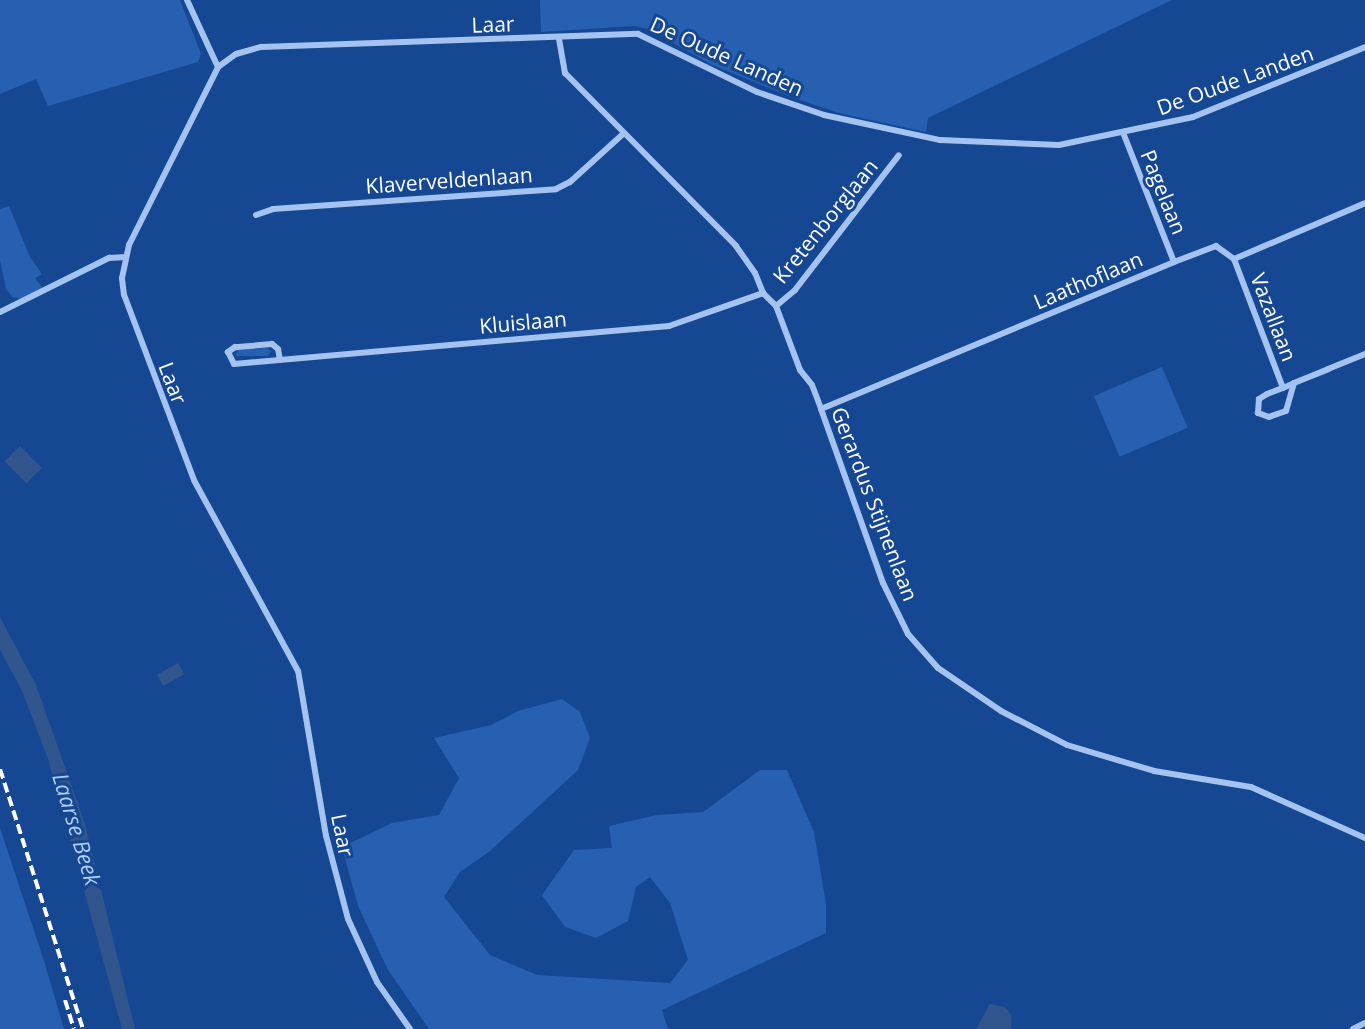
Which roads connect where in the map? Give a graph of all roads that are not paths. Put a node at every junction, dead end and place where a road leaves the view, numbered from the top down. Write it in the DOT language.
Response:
graph roads {
  1 [pos="187,0"];
  2 [pos="559,39"];
  3 [pos="1365,47"];
  4 [pos="218,67"];
  5 [pos="624,134"];
  6 [pos="1124,135"];
  7 [pos="899,155"];
  8 [pos="1365,203"];
  9 [pos="256,215"];
  10 [pos="126,257"];
  11 [pos="1234,259"];
  12 [pos="1174,262"];
  13 [pos="763,293"];
  14 [pos="776,306"];
  15 [pos="0,312"];
  16 [pos="1365,354"];
  17 [pos="280,360"];
  18 [pos="1294,383"];
  19 [pos="1283,388"];
  20 [pos="821,409"];
  21 [pos="1365,838"];
  22 [pos="1365,1023"];
  23 [pos="410,1029"];
  24 [pos="1353,1029"];
  1 -- 4 [label="street"];
  2 -- 4 [label="street, Laar"];
  2 -- 5 [label="street, Gerardus Stijnenlaan"];
  2 -- 6 [label="street, De Oude Landen"];
  3 -- 6 [label="street, De Oude Landen"];
  4 -- 10 [label="street, Laar"];
  5 -- 9 [label="street, Klaverveldenlaan"];
  5 -- 13 [label="street, Gerardus Stijnenlaan"];
  6 -- 12 [label="street, Pagelaan"];
  7 -- 14 [label="street, Kretenborglaan"];
  8 -- 11 [label="street"];
  10 -- 15 [label="street"];
  10 -- 23 [label="street, Laar"];
  11 -- 12 [label="street, Laathoflaan"];
  11 -- 19 [label="street, Vazallaan"];
  12 -- 20 [label="street, Laathoflaan"];
  13 -- 14 [label="street, Gerardus Stijnenlaan"];
  13 -- 17 [label="street, Kluislaan"];
  14 -- 20 [label="street, Gerardus Stijnenlaan"];
  16 -- 18 [label="street"];
  17 -- 17 [label="street, Kluislaan"];
  18 -- 19 [label="street"];
  18 -- 19 [label="street"];
  20 -- 21 [label="street, Gerardus Stijnenlaan"];
  22 -- 24 [label="street"];
}
